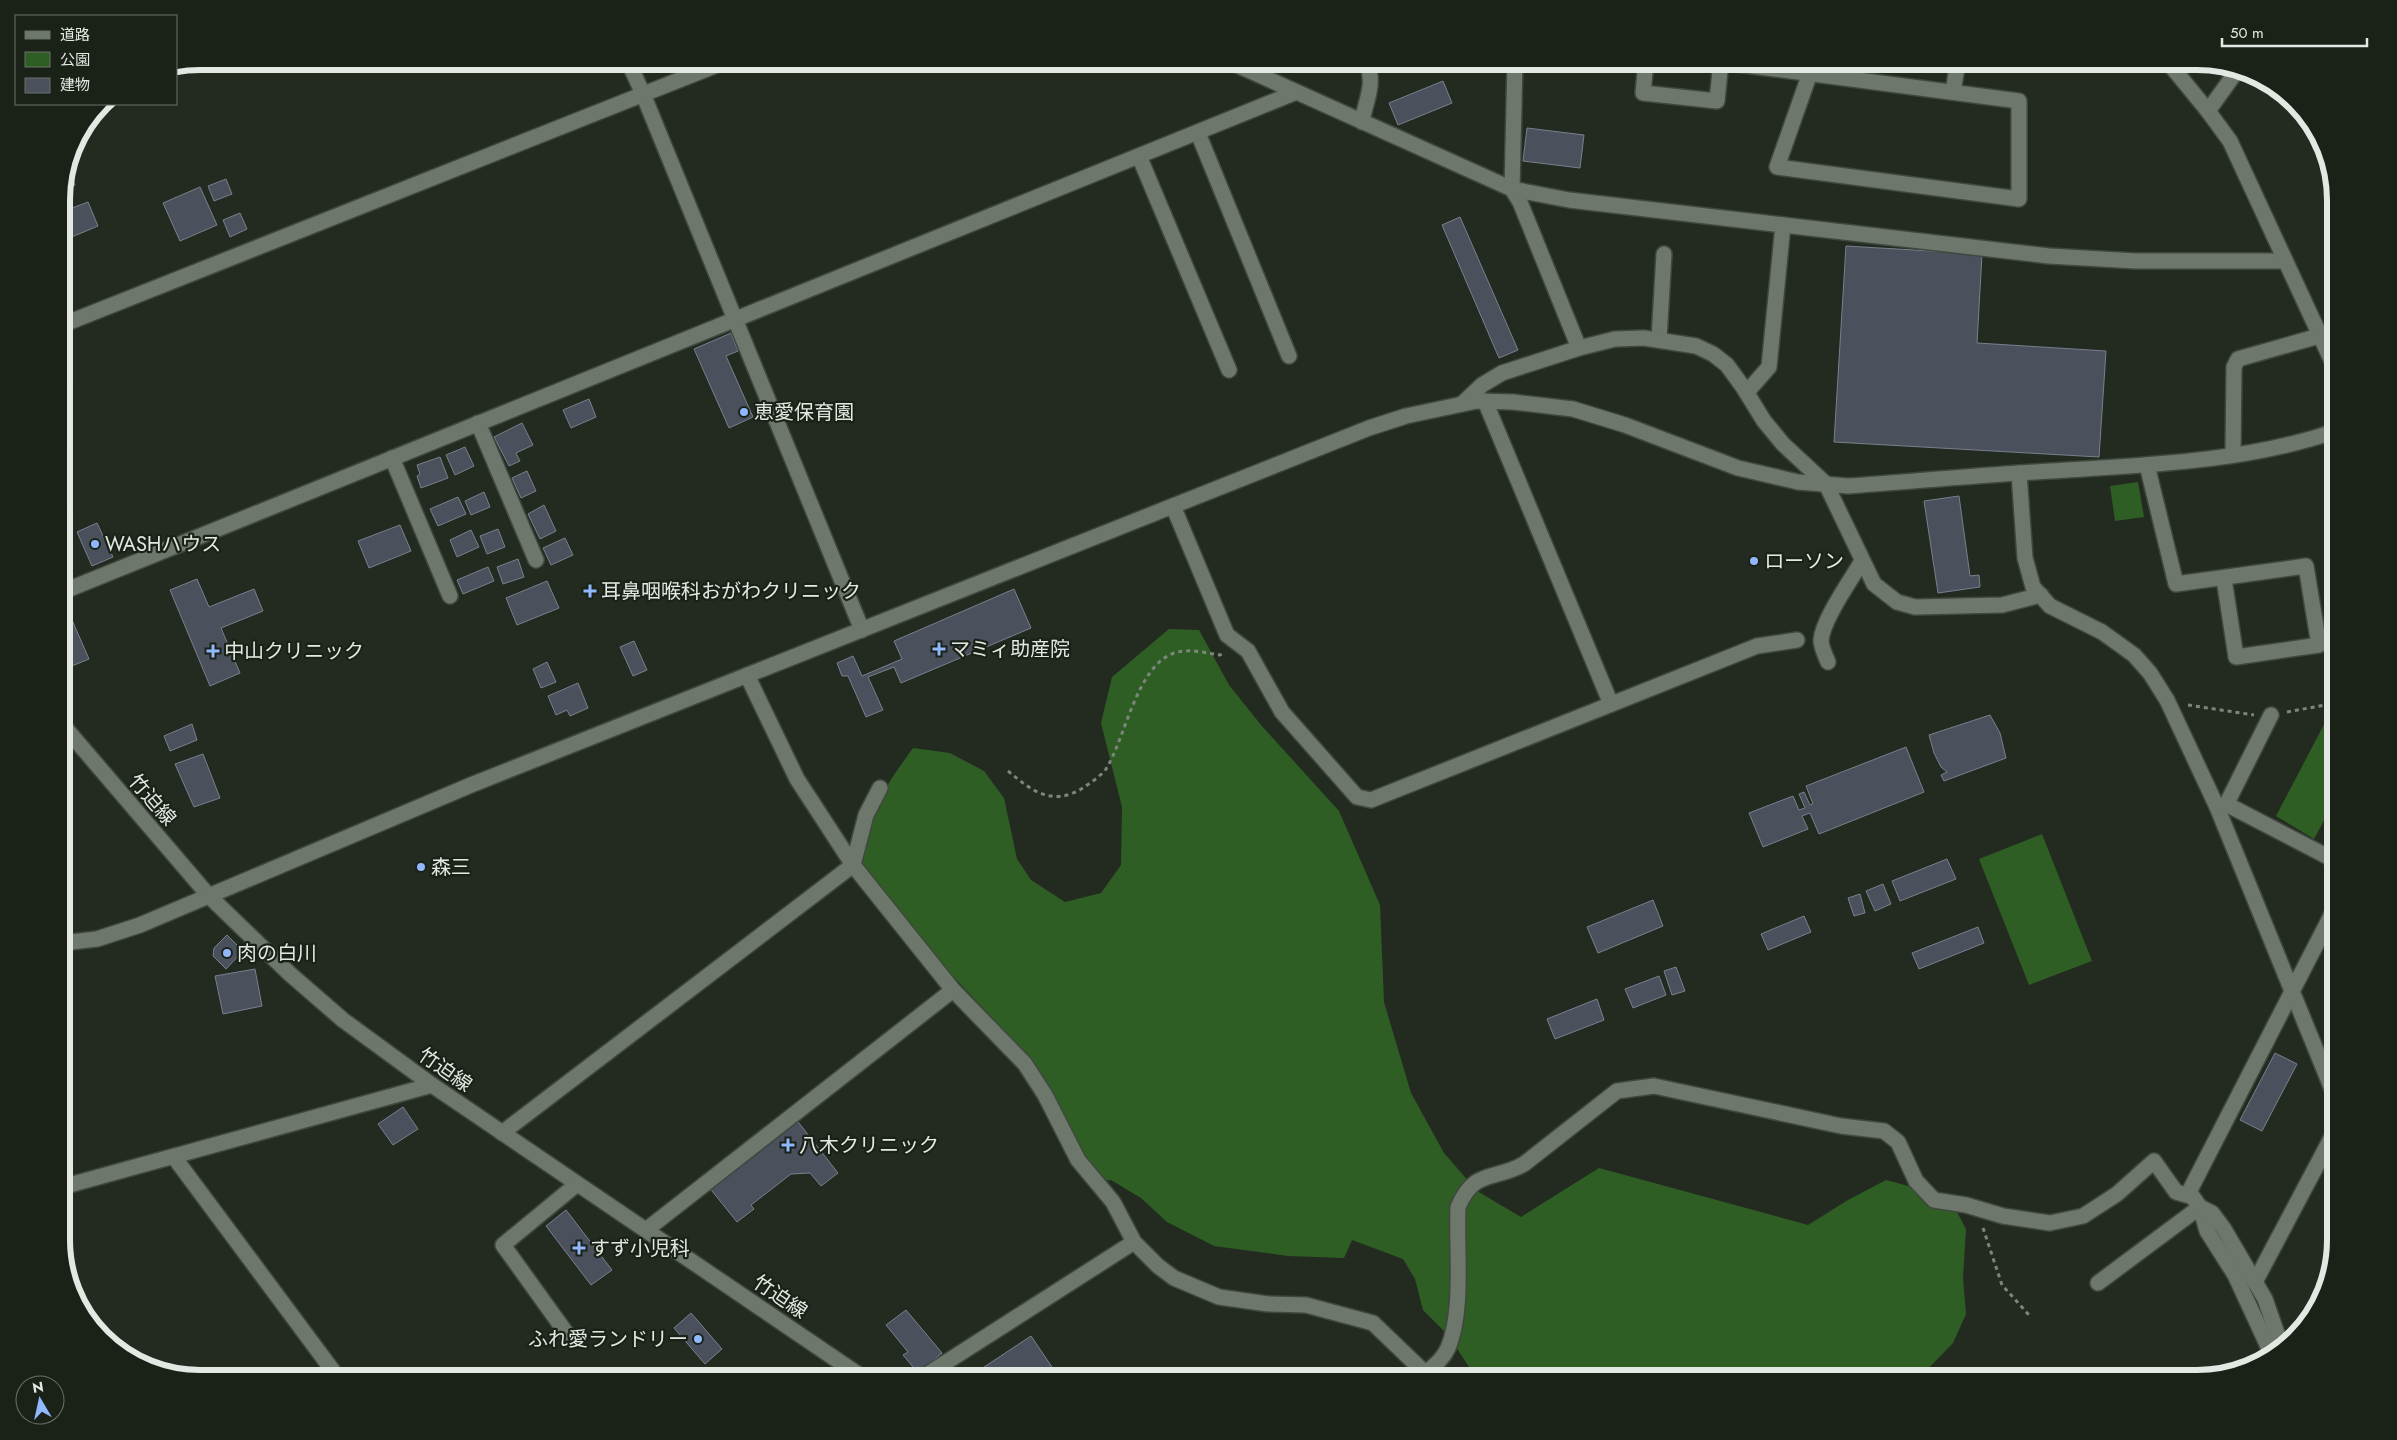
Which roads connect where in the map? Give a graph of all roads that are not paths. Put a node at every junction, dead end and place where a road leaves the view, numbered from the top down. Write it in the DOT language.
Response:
graph roads {
  1 [pos="632,70"];
  2 [pos="704,70"];
  3 [pos="1247,70"];
  4 [pos="1369,70"];
  5 [pos="1515,70"];
  6 [pos="1645,70"];
  7 [pos="1720,70"];
  8 [pos="1811,70"];
  9 [pos="1829,70"];
  10 [pos="1957,70"];
  11 [pos="2174,70"];
  12 [pos="2234,75"];
  13 [pos="1953,92"];
  14 [pos="1294,93"];
  15 [pos="643,94"];
  16 [pos="2208,111"];
  17 [pos="1362,122"];
  18 [pos="1198,133"];
  19 [pos="1139,156"];
  20 [pos="1512,189"];
  21 [pos="1782,225"];
  22 [pos="1664,254"];
  23 [pos="2284,261"];
  24 [pos="735,319"];
  25 [pos="70,321"];
  26 [pos="2319,336"];
  27 [pos="1659,339"];
  28 [pos="1580,348"];
  29 [pos="2327,352"];
  30 [pos="1289,356"];
  31 [pos="1229,370"];
  32 [pos="1746,392"];
  33 [pos="1485,401"];
  34 [pos="1462,404"];
  35 [pos="478,423"];
  36 [pos="2327,434"];
  37 [pos="2233,455"];
  38 [pos="392,458"];
  39 [pos="2147,465"];
  40 [pos="2019,473"];
  41 [pos="1826,484"];
  42 [pos="1173,506"];
  43 [pos="536,560"];
  44 [pos="1862,561"];
  45 [pos="2224,578"];
  46 [pos="70,589"];
  47 [pos="2041,595"];
  48 [pos="450,596"];
  49 [pos="862,630"];
  50 [pos="1798,640"];
  51 [pos="1828,662"];
  52 [pos="747,675"];
  53 [pos="1611,704"];
  54 [pos="2271,715"];
  55 [pos="70,733"];
  56 [pos="880,788"];
  57 [pos="2222,806"];
  58 [pos="2327,857"];
  59 [pos="853,865"];
  60 [pos="209,896"];
  61 [pos="2327,924"];
  62 [pos="70,942"];
  63 [pos="953,990"];
  64 [pos="2292,992"];
  65 [pos="2327,1077"];
  66 [pos="432,1086"];
  67 [pos="502,1134"];
  68 [pos="2327,1146"];
  69 [pos="174,1157"];
  70 [pos="577,1184"];
  71 [pos="70,1185"];
  72 [pos="2197,1202"];
  73 [pos="646,1230"];
  74 [pos="1134,1242"];
  75 [pos="2255,1282"];
  76 [pos="2098,1283"];
  77 [pos="567,1334"];
  78 [pos="2279,1340"];
  79 [pos="2269,1348"];
  80 [pos="332,1370"];
  81 [pos="852,1370"];
  82 [pos="934,1370"];
  83 [pos="1422,1370"];
  84 [pos="1431,1370"];
  1 -- 15 [label="street"];
  2 -- 15 [label="street"];
  3 -- 14 [label="street"];
  4 -- 17 [label="street"];
  5 -- 20 [label="street"];
  6 -- 7 [label="street"];
  8 -- 13 [label="street"];
  9 -- 13 [label="street"];
  10 -- 13 [label="street"];
  11 -- 16 [label="street"];
  12 -- 16 [label="street"];
  14 -- 17 [label="street"];
  14 -- 18 [label="street"];
  15 -- 24 [label="street"];
  15 -- 25 [label="street"];
  16 -- 23 [label="street"];
  17 -- 20 [label="street"];
  18 -- 19 [label="street"];
  18 -- 30 [label="street"];
  19 -- 24 [label="street"];
  19 -- 31 [label="street"];
  20 -- 21 [label="street"];
  20 -- 28 [label="street"];
  21 -- 23 [label="street"];
  21 -- 32 [label="street"];
  22 -- 27 [label="street"];
  23 -- 26 [label="street"];
  24 -- 35 [label="street"];
  24 -- 49 [label="street"];
  26 -- 29 [label="street"];
  26 -- 37 [label="street"];
  27 -- 28 [label="street"];
  27 -- 32 [label="street"];
  28 -- 34 [label="street"];
  32 -- 41 [label="street"];
  33 -- 34 [label="street"];
  33 -- 41 [label="street"];
  33 -- 53 [label="street"];
  34 -- 42 [label="street"];
  35 -- 38 [label="street"];
  35 -- 43 [label="street"];
  36 -- 37 [label="street"];
  37 -- 39 [label="street"];
  38 -- 46 [label="street"];
  38 -- 48 [label="street"];
  39 -- 40 [label="street"];
  39 -- 45 [label="street"];
  40 -- 41 [label="street"];
  40 -- 47 [label="street"];
  41 -- 44 [label="street"];
  42 -- 49 [label="street"];
  42 -- 53 [label="street"];
  44 -- 47 [label="street"];
  44 -- 51 [label="street"];
  45 -- 45 [label="street"];
  47 -- 57 [label="street"];
  49 -- 52 [label="street"];
  50 -- 53 [label="street"];
  52 -- 59 [label="street"];
  52 -- 60 [label="street"];
  54 -- 57 [label="street"];
  55 -- 60 [label="street, 竹迫線"];
  56 -- 59 [label="street"];
  57 -- 58 [label="street"];
  57 -- 64 [label="street"];
  59 -- 63 [label="street"];
  59 -- 67 [label="street"];
  60 -- 62 [label="street"];
  60 -- 66 [label="street, 竹迫線"];
  61 -- 64 [label="street"];
  63 -- 73 [label="street"];
  63 -- 74 [label="street"];
  64 -- 65 [label="street"];
  64 -- 72 [label="street"];
  66 -- 67 [label="street, 竹迫線"];
  66 -- 69 [label="street"];
  67 -- 70 [label="street, 竹迫線"];
  68 -- 75 [label="street"];
  69 -- 71 [label="street"];
  69 -- 80 [label="street"];
  70 -- 73 [label="street, 竹迫線"];
  70 -- 77 [label="street"];
  72 -- 75 [label="street"];
  72 -- 76 [label="street"];
  72 -- 79 [label="street"];
  72 -- 84 [label="street"];
  73 -- 81 [label="street, 竹迫線"];
  74 -- 82 [label="street"];
  74 -- 83 [label="street"];
  75 -- 78 [label="street"];
}
